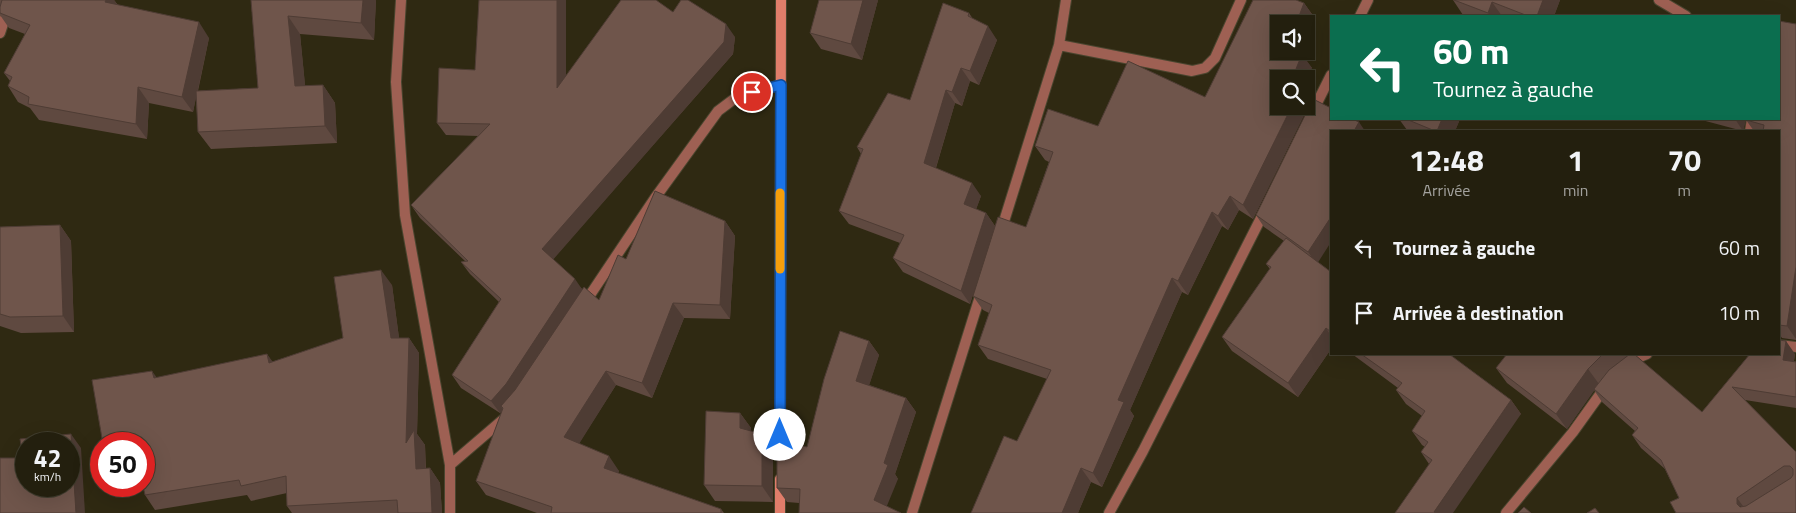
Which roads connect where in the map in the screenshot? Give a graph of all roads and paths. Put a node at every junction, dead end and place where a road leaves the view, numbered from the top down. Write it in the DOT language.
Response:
graph roads {
  1 [pos="11,0"];
  2 [pos="401,0"];
  3 [pos="781,0"];
  4 [pos="1066,0"];
  5 [pos="1241,0"];
  6 [pos="1368,0"];
  7 [pos="1659,0"];
  8 [pos="1360,15"];
  9 [pos="1684,15"];
  10 [pos="0,33"];
  11 [pos="1059,45"];
  12 [pos="1330,77"];
  13 [pos="781,85"];
  14 [pos="1306,126"];
  15 [pos="1268,203"];
  16 [pos="997,242"];
  17 [pos="986,279"];
  18 [pos="579,312"];
  19 [pos="1780,345"];
  20 [pos="1796,347"];
  21 [pos="1644,355"];
  22 [pos="514,408"];
  23 [pos="450,465"];
  24 [pos="450,513"];
  25 [pos="780,513"];
  26 [pos="912,513"];
  27 [pos="1109,513"];
  28 [pos="1506,513"];
  1 -- 10 [label="street"];
  2 -- 23 [label="street"];
  3 -- 13 [label="main road"];
  4 -- 11 [label="street"];
  5 -- 11 [label="street"];
  6 -- 8 [label="street"];
  7 -- 9 [label="street"];
  11 -- 16 [label="street"];
  12 -- 14 [label="street"];
  13 -- 18 [label="street"];
  13 -- 25 [label="main road"];
  15 -- 27 [label="street"];
  17 -- 26 [label="street"];
  19 -- 20 [label="street"];
  21 -- 28 [label="street"];
  22 -- 23 [label="street"];
  23 -- 24 [label="street"];
}
